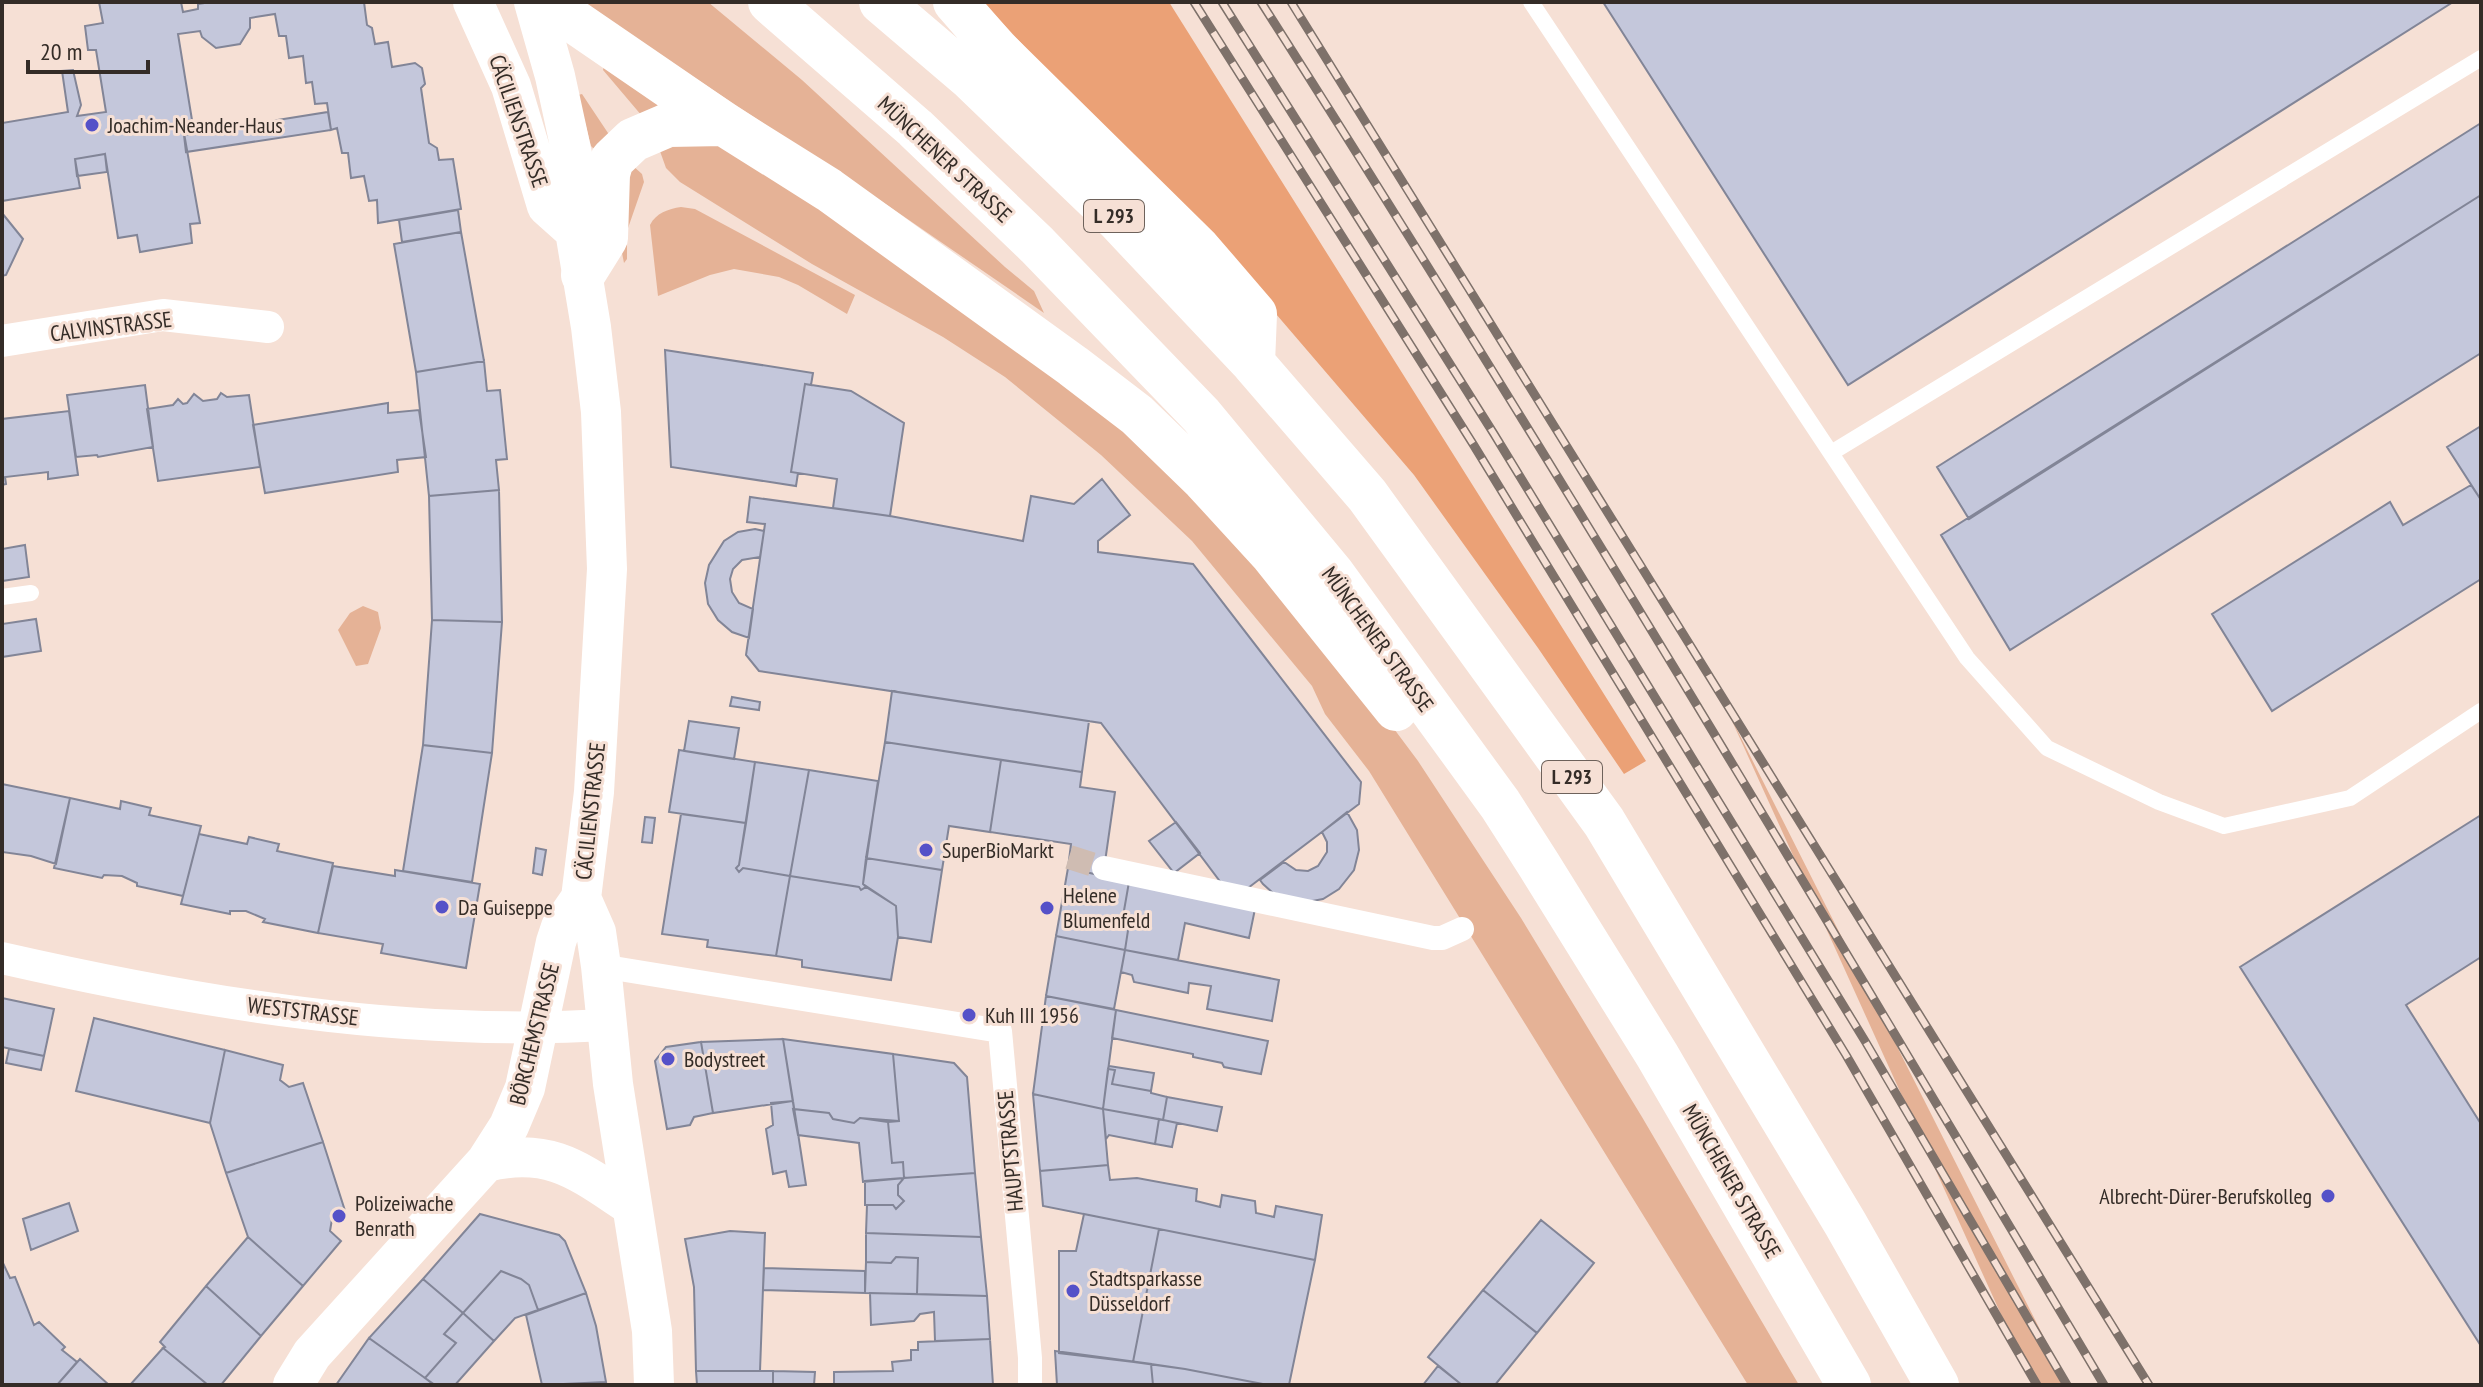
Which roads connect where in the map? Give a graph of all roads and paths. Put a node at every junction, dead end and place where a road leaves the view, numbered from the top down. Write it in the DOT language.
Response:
graph roads {
  1 [pos="473,2"];
  2 [pos="534,2"];
  3 [pos="546,2"];
  4 [pos="770,2"];
  5 [pos="881,2"];
  6 [pos="955,2"];
  7 [pos="1531,2"];
  8 [pos="2481,58"];
  9 [pos="724,124"];
  10 [pos="575,231"];
  11 [pos="583,275"];
  12 [pos="268,327"];
  13 [pos="2,341"];
  14 [pos="1253,363"];
  15 [pos="1831,453"];
  16 [pos="31,593"];
  17 [pos="2,597"];
  18 [pos="2481,711"];
  19 [pos="1464,756"];
  20 [pos="1104,868"];
  21 [pos="581,898"];
  22 [pos="1462,929"];
  23 [pos="2,958"];
  24 [pos="601,966"];
  25 [pos="607,1025"];
  26 [pos="537,1029"];
  27 [pos="486,1162"];
  28 [pos="632,1206"];
  29 [pos="293,1385"];
  30 [pos="654,1385"];
  31 [pos="1030,1385"];
  32 [pos="1849,1385"];
  33 [pos="1937,1385"];
  1 -- 10 [label="street, CÄCILIENSTRASSE"];
  2 -- 10 [label="street, CÄCILIENSTRASSE"];
  3 -- 9 [label="highway"];
  4 -- 19 [label="highway, MÜNCHENER STRASSE"];
  5 -- 14 [label="highway, L 293"];
  6 -- 14 [label="highway"];
  7 -- 15 [label="lane"];
  8 -- 15 [label="lane"];
  9 -- 11 [label="highway"];
  9 -- 19 [label="highway"];
  10 -- 11 [label="street, CÄCILIENSTRASSE"];
  11 -- 21 [label="street, CÄCILIENSTRASSE"];
  12 -- 13 [label="street, CALVINSTRASSE"];
  14 -- 33 [label="highway, L 293"];
  15 -- 18 [label="lane"];
  16 -- 17 [label="lane"];
  19 -- 32 [label="highway, MÜNCHENER STRASSE"];
  20 -- 22 [label="street"];
  21 -- 24 [label="street, CÄCILIENSTRASSE"];
  21 -- 26 [label="street, BÖRCHEMSTRASSE"];
  23 -- 26 [label="street, WESTSTRASSE"];
  24 -- 25 [label="street, CÄCILIENSTRASSE"];
  24 -- 31 [label="street, HAUPTSTRASSE"];
  25 -- 26 [label="street, WESTSTRASSE"];
  25 -- 28 [label="street, CÄCILIENSTRASSE"];
  26 -- 27 [label="street, BÖRCHEMSTRASSE"];
  27 -- 28 [label="street"];
  27 -- 29 [label="street, BÖRCHEMSTRASSE"];
  28 -- 30 [label="street, CÄCILIENSTRASSE"];
}
